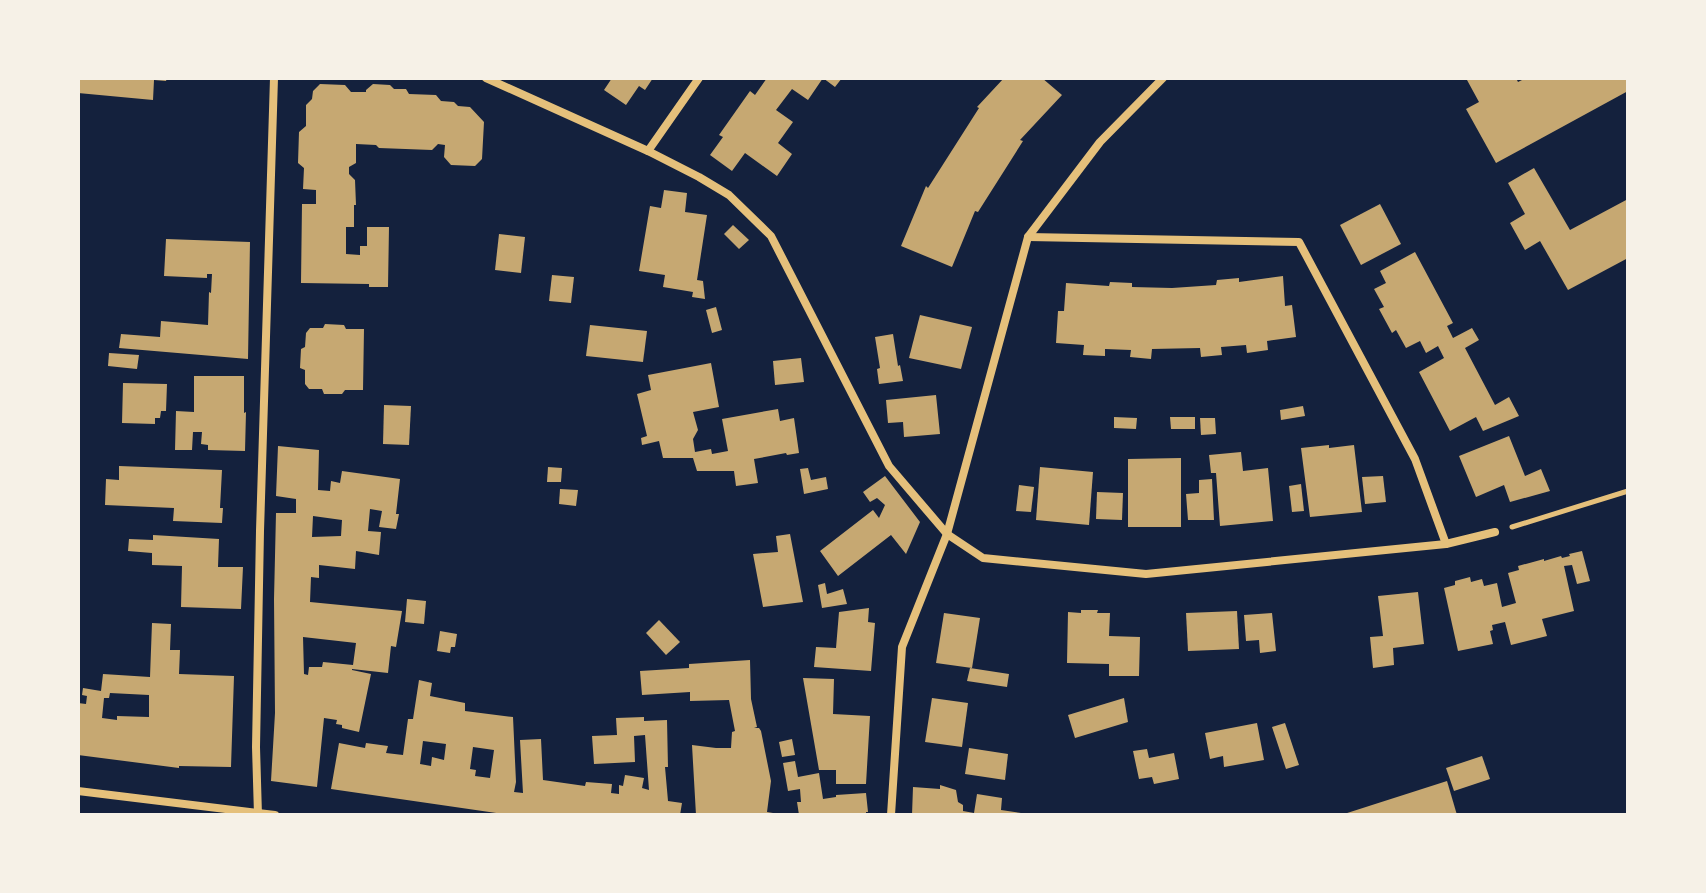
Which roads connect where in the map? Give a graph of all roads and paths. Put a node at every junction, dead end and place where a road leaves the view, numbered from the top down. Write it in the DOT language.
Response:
graph roads {
  1 [pos="274,78"];
  2 [pos="486,78"];
  3 [pos="699,78"];
  4 [pos="1163,78"];
  5 [pos="648,151"];
  6 [pos="1028,237"];
  7 [pos="1628,491"];
  8 [pos="1495,532"];
  9 [pos="947,534"];
  10 [pos="1446,544"];
  11 [pos="78,791"];
  12 [pos="258,814"];
  13 [pos="275,815"];
  14 [pos="891,815"];
  1 -- 12 [label="street"];
  2 -- 5 [label="street"];
  3 -- 5 [label="street"];
  4 -- 6 [label="street"];
  5 -- 9 [label="street"];
  6 -- 9 [label="street"];
  6 -- 10 [label="street"];
  7 -- 8 [label="path"];
  8 -- 10 [label="street"];
  9 -- 10 [label="street"];
  9 -- 14 [label="street"];
  11 -- 12 [label="street"];
  12 -- 13 [label="street"];
}
